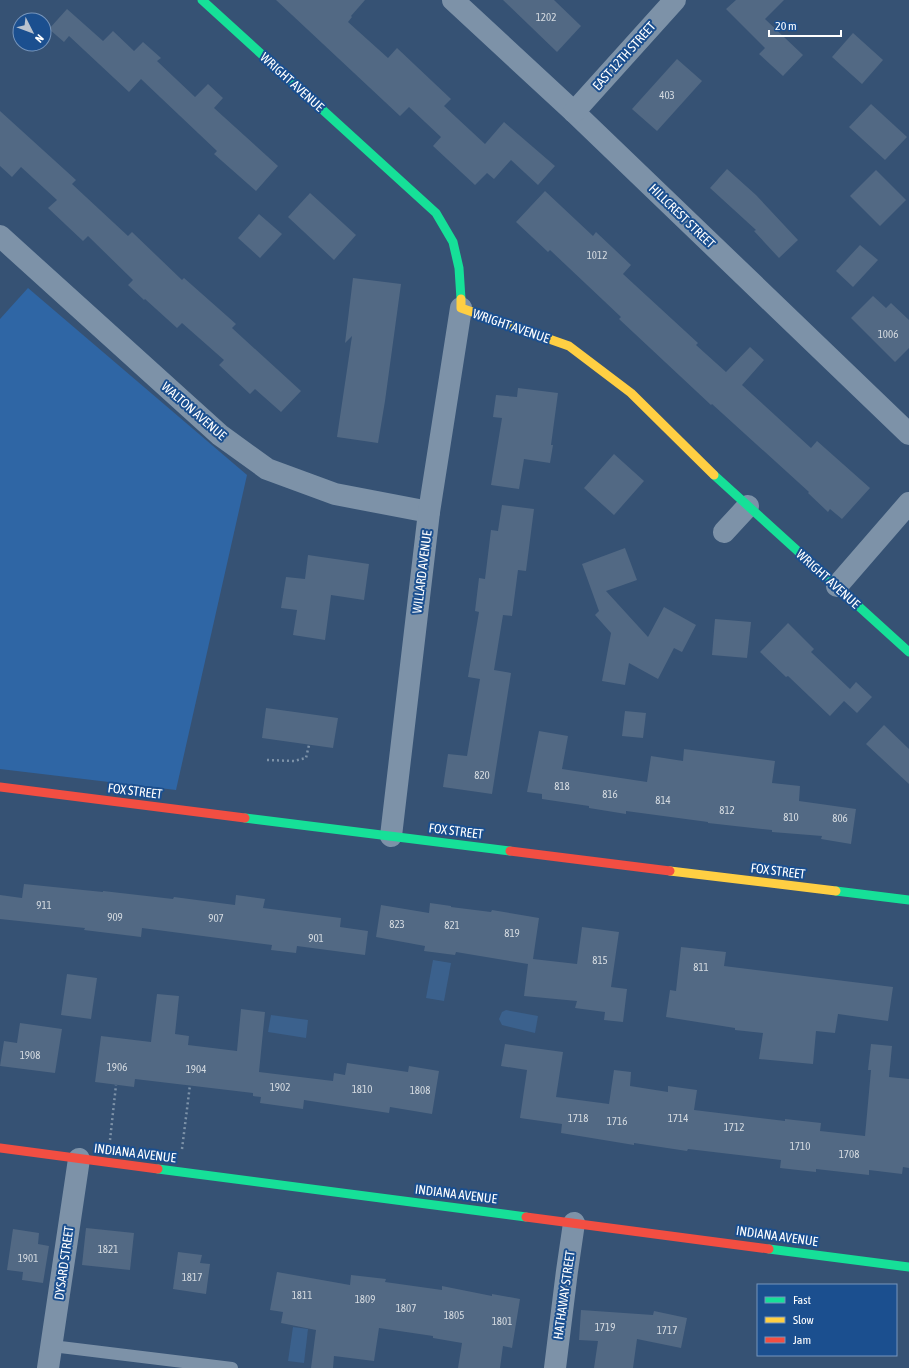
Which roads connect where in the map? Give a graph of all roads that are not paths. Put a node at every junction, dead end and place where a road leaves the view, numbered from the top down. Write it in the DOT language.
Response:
graph roads {
  1 [pos="202,0"];
  2 [pos="453,0"];
  3 [pos="674,0"];
  4 [pos="574,112"];
  5 [pos="0,236"];
  6 [pos="461,308"];
  7 [pos="909,434"];
  8 [pos="909,503"];
  9 [pos="748,506"];
  10 [pos="430,512"];
  11 [pos="724,532"];
  12 [pos="837,586"];
  13 [pos="909,652"];
  14 [pos="0,787"];
  15 [pos="392,836"];
  16 [pos="909,900"];
  17 [pos="0,1148"];
  18 [pos="79,1158"];
  19 [pos="574,1223"];
  20 [pos="909,1267"];
  21 [pos="52,1346"];
  22 [pos="48,1368"];
  23 [pos="232,1368"];
  24 [pos="555,1368"];
  1 -- 6 [label="street, WRIGHT AVENUE"];
  2 -- 4 [label="street, HILLCREST STREET"];
  3 -- 4 [label="street, EAST 12TH STREET"];
  4 -- 7 [label="street, HILLCREST STREET"];
  5 -- 10 [label="street, WALTON AVENUE"];
  6 -- 9 [label="street, WRIGHT AVENUE"];
  6 -- 10 [label="street, WILLARD AVENUE"];
  8 -- 12 [label="street"];
  9 -- 11 [label="street"];
  9 -- 12 [label="street, WRIGHT AVENUE"];
  10 -- 15 [label="street, WILLARD AVENUE"];
  12 -- 13 [label="street, WRIGHT AVENUE"];
  14 -- 15 [label="street, FOX STREET"];
  15 -- 16 [label="street, FOX STREET"];
  17 -- 18 [label="street, INDIANA AVENUE"];
  18 -- 19 [label="street, INDIANA AVENUE"];
  18 -- 21 [label="street, DYSARD STREET"];
  19 -- 20 [label="street, INDIANA AVENUE"];
  19 -- 24 [label="street, HATHAWAY STREET"];
  21 -- 22 [label="street, DYSARD STREET"];
  21 -- 23 [label="lane"];
}
